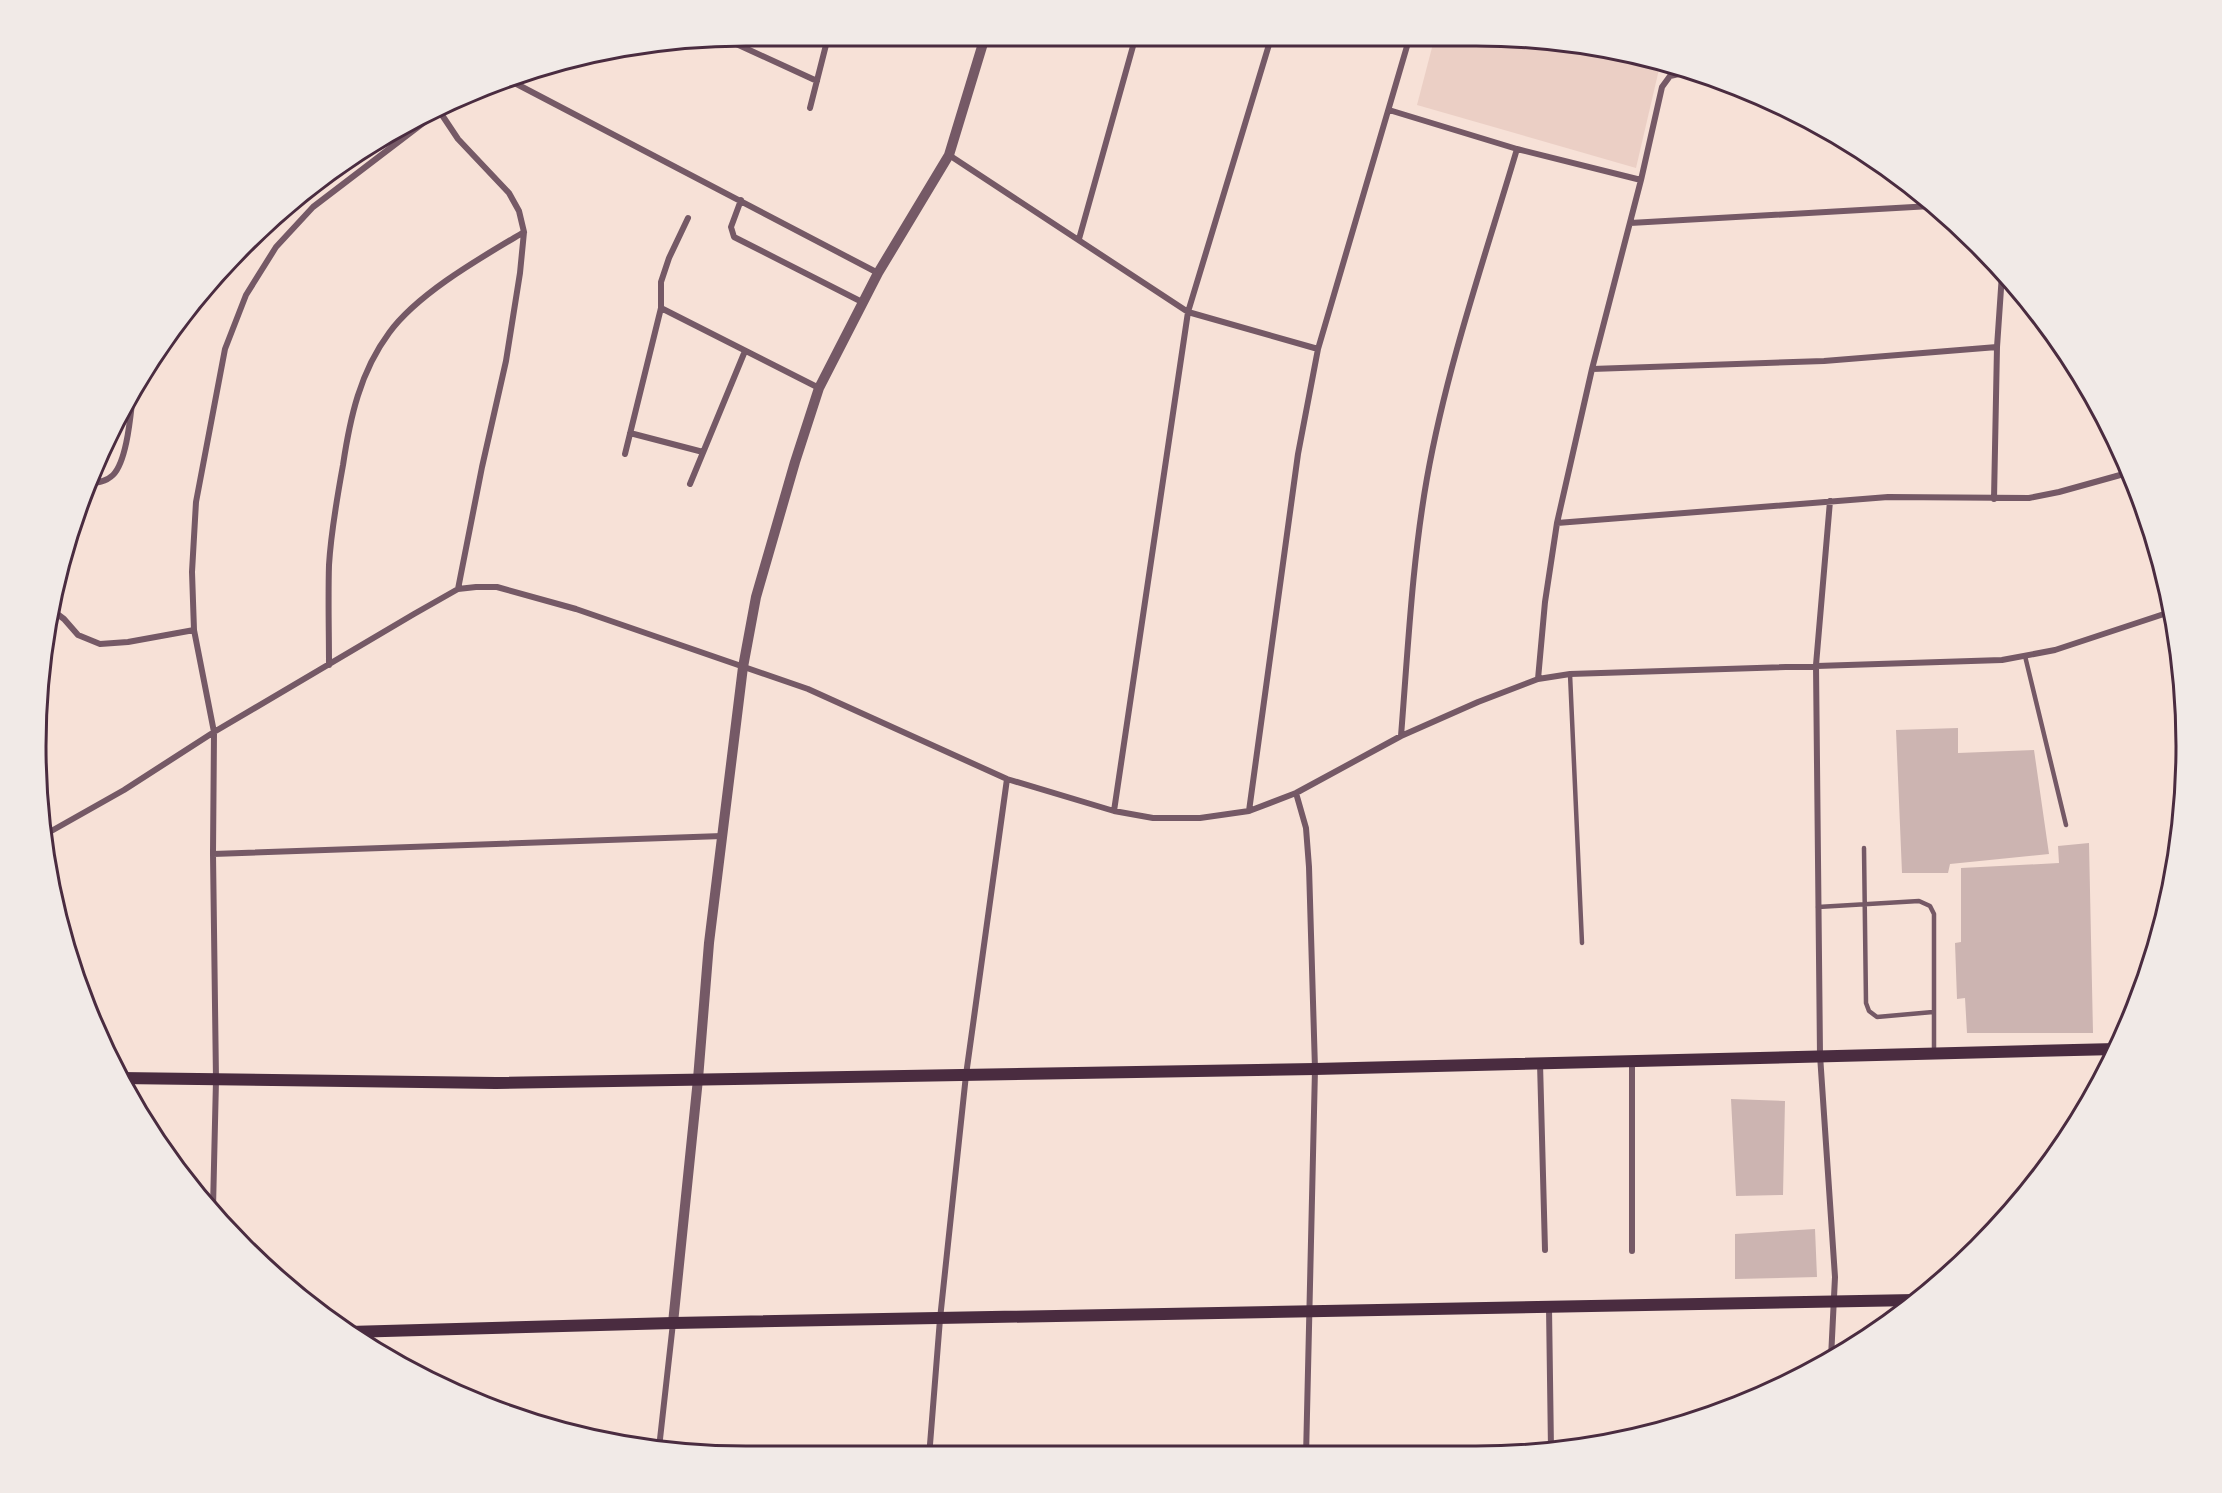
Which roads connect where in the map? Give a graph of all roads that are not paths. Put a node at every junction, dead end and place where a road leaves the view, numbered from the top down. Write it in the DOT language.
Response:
graph roads {
  1 [pos="741,46"];
  2 [pos="826,46"];
  3 [pos="982,46"];
  4 [pos="1134,46"];
  5 [pos="1269,46"];
  6 [pos="1407,46"];
  7 [pos="1673,75"];
  8 [pos="817,81"];
  9 [pos="519,85"];
  10 [pos="810,108"];
  11 [pos="1389,110"];
  12 [pos="443,116"];
  13 [pos="411,132"];
  14 [pos="1517,149"];
  15 [pos="949,155"];
  16 [pos="1641,180"];
  17 [pos="741,200"];
  18 [pos="1921,207"];
  19 [pos="688,218"];
  20 [pos="1630,223"];
  21 [pos="524,232"];
  22 [pos="1079,239"];
  23 [pos="878,273"];
  24 [pos="2001,284"];
  25 [pos="862,302"];
  26 [pos="661,308"];
  27 [pos="1188,312"];
  28 [pos="1997,347"];
  29 [pos="1318,349"];
  30 [pos="745,351"];
  31 [pos="1592,369"];
  32 [pos="819,388"];
  33 [pos="130,416"];
  34 [pos="630,433"];
  35 [pos="704,452"];
  36 [pos="625,454"];
  37 [pos="2120,475"];
  38 [pos="98,483"];
  39 [pos="690,484"];
  40 [pos="1994,499"];
  41 [pos="1830,501"];
  42 [pos="1557,523"];
  43 [pos="458,589"];
  44 [pos="59,615"];
  45 [pos="2163,615"];
  46 [pos="194,630"];
  47 [pos="2025,656"];
  48 [pos="329,665"];
  49 [pos="1816,665"];
  50 [pos="743,667"];
  51 [pos="1570,674"];
  52 [pos="1538,679"];
  53 [pos="214,732"];
  54 [pos="1401,736"];
  55 [pos="1007,779"];
  56 [pos="1296,793"];
  57 [pos="1249,810"];
  58 [pos="1114,811"];
  59 [pos="2066,825"];
  60 [pos="51,831"];
  61 [pos="723,836"];
  62 [pos="1864,849"];
  63 [pos="213,854"];
  64 [pos="1865,905"];
  65 [pos="1818,908"];
  66 [pos="1582,943"];
  67 [pos="1933,1012"];
  68 [pos="2106,1049"];
  69 [pos="1820,1055"];
  70 [pos="1934,1055"];
  71 [pos="1632,1061"];
  72 [pos="1540,1063"];
  73 [pos="1315,1069"];
  74 [pos="966,1075"];
  75 [pos="131,1078"];
  76 [pos="698,1079"];
  77 [pos="216,1080"];
  78 [pos="213,1200"];
  79 [pos="1545,1250"];
  80 [pos="1632,1251"];
  81 [pos="1904,1300"];
  82 [pos="1833,1302"];
  83 [pos="1549,1306"];
  84 [pos="1308,1313"];
  85 [pos="940,1319"];
  86 [pos="673,1323"];
  87 [pos="362,1332"];
  88 [pos="1831,1349"];
  89 [pos="660,1441"];
  90 [pos="1551,1442"];
  91 [pos="930,1446"];
  92 [pos="1306,1446"];
  1 -- 8 [label="street"];
  2 -- 8 [label="street"];
  3 -- 15 [label="street"];
  4 -- 22 [label="street"];
  5 -- 27 [label="street"];
  6 -- 11 [label="street"];
  7 -- 16 [label="street"];
  8 -- 10 [label="street"];
  9 -- 17 [label="street"];
  11 -- 14 [label="street"];
  11 -- 29 [label="street"];
  12 -- 21 [label="street"];
  13 -- 46 [label="street"];
  14 -- 16 [label="street"];
  14 -- 54 [label="street"];
  15 -- 22 [label="street"];
  15 -- 23 [label="street"];
  16 -- 20 [label="street"];
  17 -- 23 [label="street"];
  17 -- 25 [label="street"];
  18 -- 20 [label="street"];
  19 -- 26 [label="street"];
  20 -- 31 [label="street"];
  21 -- 43 [label="street"];
  21 -- 48 [label="street"];
  22 -- 27 [label="street"];
  23 -- 25 [label="street"];
  24 -- 28 [label="street"];
  25 -- 32 [label="street"];
  26 -- 30 [label="street"];
  26 -- 34 [label="street"];
  27 -- 29 [label="street"];
  27 -- 58 [label="street"];
  28 -- 31 [label="street"];
  28 -- 40 [label="street"];
  29 -- 57 [label="street"];
  30 -- 32 [label="street"];
  30 -- 35 [label="street"];
  31 -- 42 [label="street"];
  32 -- 50 [label="street"];
  33 -- 38 [label="street"];
  34 -- 35 [label="street"];
  34 -- 36 [label="street"];
  35 -- 39 [label="street"];
  37 -- 40 [label="street"];
  40 -- 41 [label="street"];
  41 -- 42 [label="street"];
  41 -- 49 [label="street"];
  42 -- 52 [label="street"];
  43 -- 48 [label="street"];
  43 -- 50 [label="street"];
  44 -- 46 [label="street"];
  45 -- 47 [label="street"];
  46 -- 53 [label="street"];
  47 -- 49 [label="street"];
  47 -- 59 [label="lane"];
  48 -- 53 [label="street"];
  49 -- 51 [label="street"];
  49 -- 65 [label="street"];
  50 -- 55 [label="street"];
  50 -- 61 [label="street"];
  51 -- 52 [label="street"];
  51 -- 66 [label="lane"];
  52 -- 54 [label="street"];
  53 -- 60 [label="street"];
  53 -- 63 [label="street"];
  54 -- 56 [label="street"];
  55 -- 58 [label="street"];
  55 -- 74 [label="street"];
  56 -- 57 [label="street"];
  56 -- 73 [label="street"];
  57 -- 58 [label="street"];
  61 -- 63 [label="street"];
  61 -- 76 [label="street"];
  62 -- 64 [label="lane"];
  63 -- 77 [label="street"];
  64 -- 65 [label="lane"];
  64 -- 67 [label="lane"];
  64 -- 67 [label="lane"];
  65 -- 69 [label="street"];
  67 -- 70 [label="lane"];
  68 -- 70 [label="main road"];
  69 -- 70 [label="main road"];
  69 -- 71 [label="main road"];
  69 -- 82 [label="street"];
  71 -- 72 [label="main road"];
  71 -- 80 [label="street"];
  72 -- 73 [label="main road"];
  72 -- 79 [label="street"];
  73 -- 74 [label="main road"];
  73 -- 84 [label="street"];
  74 -- 76 [label="main road"];
  74 -- 85 [label="street"];
  75 -- 77 [label="main road"];
  76 -- 77 [label="main road"];
  76 -- 86 [label="street"];
  77 -- 78 [label="street"];
  81 -- 82 [label="main road"];
  82 -- 83 [label="main road"];
  82 -- 88 [label="street"];
  83 -- 84 [label="main road"];
  83 -- 90 [label="street"];
  84 -- 85 [label="main road"];
  84 -- 92 [label="street"];
  85 -- 86 [label="main road"];
  85 -- 91 [label="street"];
  86 -- 87 [label="main road"];
  86 -- 89 [label="street"];
}
